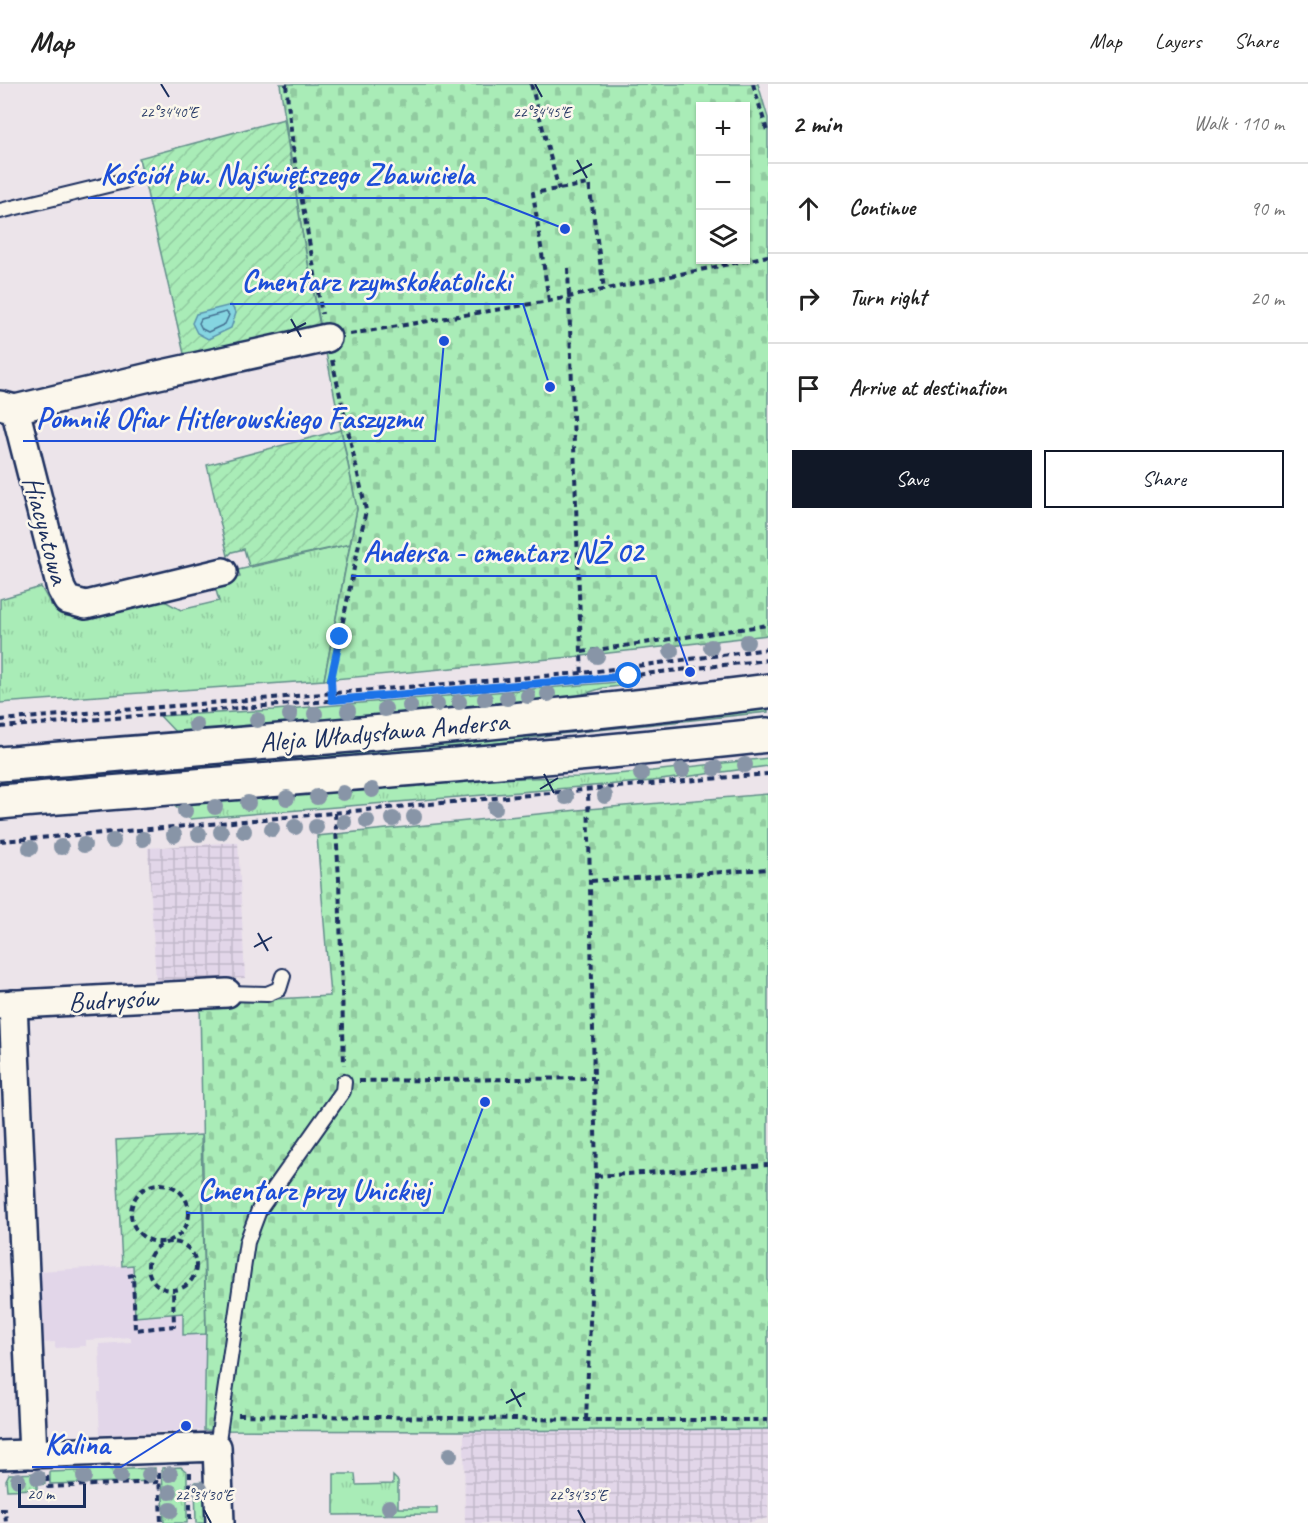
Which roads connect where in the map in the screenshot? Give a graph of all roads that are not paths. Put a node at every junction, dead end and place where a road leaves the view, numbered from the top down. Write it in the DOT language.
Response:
graph roads {
  1 [pos="124,181"];
  2 [pos="0,211"];
  3 [pos="327,338"];
  4 [pos="8,407"];
  5 [pos="223,572"];
  6 [pos="768,691"];
  7 [pos="768,735"];
  8 [pos="0,764"];
  9 [pos="0,801"];
  10 [pos="283,976"];
  11 [pos="227,993"];
  12 [pos="6,1004"];
  13 [pos="344,1082"];
  14 [pos="217,1447"];
  15 [pos="33,1454"];
  16 [pos="0,1455"];
  17 [pos="220,1523"];
  1 -- 2 [label="lane"];
  3 -- 4 [label="street, Hiacyntowa"];
  4 -- 5 [label="street, Hiacyntowa"];
  6 -- 8 [label="main road, Aleja Władysława Andersa"];
  7 -- 9 [label="main road, Aleja Władysława Andersa"];
  10 -- 11 [label="lane"];
  11 -- 12 [label="street, Budrysów"];
  12 -- 15 [label="street"];
  13 -- 14 [label="lane"];
  14 -- 15 [label="street"];
  14 -- 17 [label="street"];
  15 -- 16 [label="street"];
}
